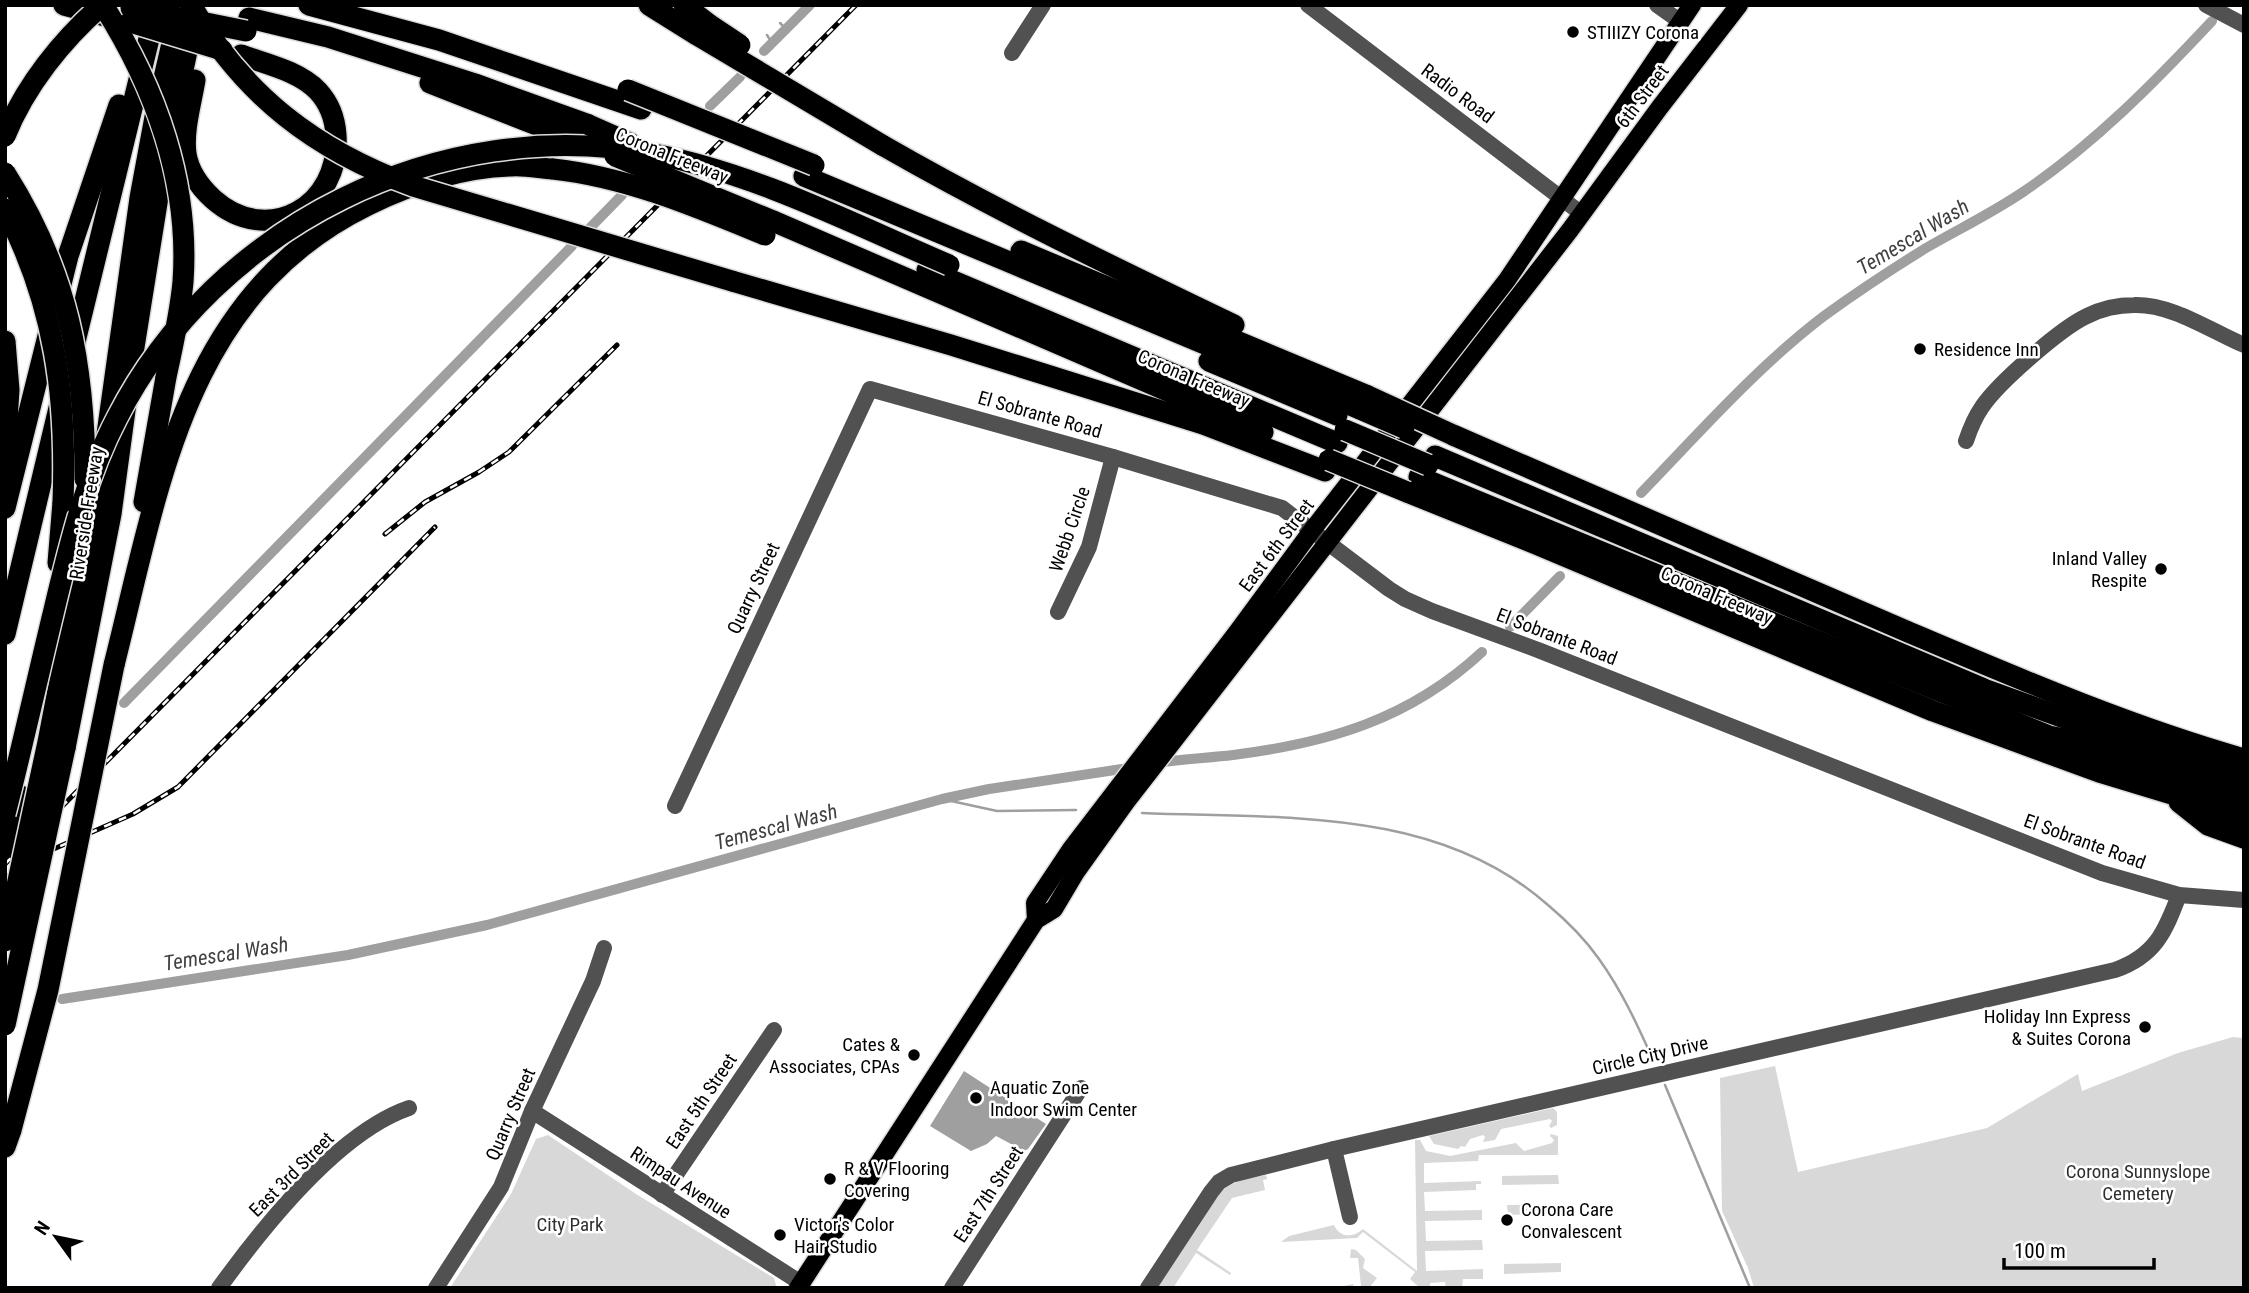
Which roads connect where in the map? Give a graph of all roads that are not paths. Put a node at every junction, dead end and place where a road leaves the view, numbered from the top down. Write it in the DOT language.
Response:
graph roads {
  1 [pos="64,5"];
  2 [pos="102,5"];
  3 [pos="157,5"];
  4 [pos="181,5"];
  5 [pos="189,5"];
  6 [pos="197,5"];
  7 [pos="207,5"];
  8 [pos="309,5"];
  9 [pos="365,5"];
  10 [pos="649,5"];
  11 [pos="684,5"];
  12 [pos="1044,5"];
  13 [pos="1308,5"];
  14 [pos="1657,5"];
  15 [pos="1692,5"];
  16 [pos="1739,5"];
  17 [pos="2206,5"];
  18 [pos="127,12"];
  19 [pos="1681,22"];
  20 [pos="2242,24"];
  21 [pos="247,25"];
  22 [pos="704,30"];
  23 [pos="149,35"];
  24 [pos="1012,53"];
  25 [pos="584,134"];
  26 [pos="5,136"];
  27 [pos="809,171"];
  28 [pos="5,173"];
  29 [pos="1562,200"];
  30 [pos="5,209"];
  31 [pos="1582,214"];
  32 [pos="769,228"];
  33 [pos="951,260"];
  34 [pos="5,341"];
  35 [pos="2244,345"];
  36 [pos="1268,353"];
  37 [pos="870,389"];
  38 [pos="1345,433"];
  39 [pos="1966,441"];
  40 [pos="5,450"];
  41 [pos="1113,457"];
  42 [pos="1431,462"];
  43 [pos="5,508"];
  44 [pos="1562,517"];
  45 [pos="1313,529"];
  46 [pos="1327,541"];
  47 [pos="1635,548"];
  48 [pos="1058,612"];
  49 [pos="5,634"];
  50 [pos="114,666"];
  51 [pos="2072,731"];
  52 [pos="43,734"];
  53 [pos="2244,759"];
  54 [pos="5,769"];
  55 [pos="2244,779"];
  56 [pos="5,785"];
  57 [pos="2170,794"];
  58 [pos="2244,799"];
  59 [pos="675,806"];
  60 [pos="5,814"];
  61 [pos="2244,817"];
  62 [pos="2244,838"];
  63 [pos="5,851"];
  64 [pos="2179,895"];
  65 [pos="2244,901"];
  66 [pos="1036,920"];
  67 [pos="5,941"];
  68 [pos="604,948"];
  69 [pos="5,1025"];
  70 [pos="774,1030"];
  71 [pos="1081,1088"];
  72 [pos="409,1108"];
  73 [pos="533,1111"];
  74 [pos="8,1139"];
  75 [pos="1334,1149"];
  76 [pos="662,1195"];
  77 [pos="1350,1217"];
  78 [pos="802,1286"];
  79 [pos="219,1288"];
  80 [pos="436,1288"];
  81 [pos="952,1288"];
  82 [pos="1148,1288"];
  1 -- 18 [label="highway"];
  2 -- 26 [label="highway, bridge"];
  2 -- 50 [label="highway, bridge"];
  3 -- 23 [label="highway"];
  4 -- 52 [label="highway"];
  5 -- 21 [label="highway"];
  5 -- 38 [label="highway, bridge"];
  6 -- 52 [label="highway, Riverside Freeway"];
  7 -- 18 [label="highway, bridge"];
  8 -- 27 [label="highway"];
  9 -- 27 [label="highway, Corona Freeway, bridge"];
  10 -- 22 [label="highway"];
  11 -- 22 [label="highway"];
  12 -- 24 [label="street"];
  13 -- 29 [label="street, Radio Road"];
  14 -- 19 [label="street"];
  15 -- 19 [label="main road, 6th Street"];
  16 -- 31 [label="main road, 6th Street"];
  17 -- 20 [label="street"];
  18 -- 21 [label="highway, Corona Freeway, bridge"];
  19 -- 29 [label="main road, 6th Street"];
  21 -- 25 [label="highway, Corona Freeway"];
  22 -- 36 [label="highway, bridge"];
  23 -- 43 [label="highway"];
  23 -- 49 [label="highway"];
  25 -- 32 [label="highway, Corona Freeway, bridge"];
  25 -- 38 [label="highway, bridge"];
  27 -- 36 [label="highway, Corona Freeway"];
  27 -- 38 [label="highway"];
  28 -- 52 [label="highway, bridge"];
  29 -- 31 [label="street, Radio Road"];
  29 -- 45 [label="main road, East 6th Street"];
  30 -- 52 [label="highway, bridge"];
  31 -- 46 [label="main road, East 6th Street"];
  32 -- 38 [label="highway, Corona Freeway"];
  32 -- 50 [label="highway, bridge"];
  33 -- 38 [label="highway"];
  33 -- 54 [label="highway, bridge"];
  33 -- 60 [label="highway, bridge"];
  34 -- 40 [label="highway"];
  35 -- 39 [label="street"];
  36 -- 38 [label="highway, Corona Freeway"];
  37 -- 41 [label="street, El Sobrante Road"];
  37 -- 59 [label="street, Quarry Street"];
  38 -- 42 [label="highway, Corona Freeway, bridge"];
  38 -- 42 [label="highway"];
  38 -- 42 [label="highway, Corona Freeway, bridge"];
  41 -- 45 [label="street, El Sobrante Road"];
  41 -- 48 [label="street, Webb Circle"];
  42 -- 44 [label="highway, Corona Freeway"];
  42 -- 44 [label="highway, Corona Freeway"];
  42 -- 44 [label="highway"];
  44 -- 47 [label="highway, Corona Freeway"];
  44 -- 47 [label="highway, Corona Freeway"];
  44 -- 47 [label="highway"];
  45 -- 46 [label="street, El Sobrante Road"];
  45 -- 66 [label="main road, East 6th Street"];
  46 -- 64 [label="street, El Sobrante Road"];
  46 -- 66 [label="main road, East 6th Street"];
  47 -- 51 [label="highway"];
  47 -- 51 [label="highway"];
  47 -- 53 [label="highway, Corona Freeway"];
  47 -- 57 [label="highway, Corona Freeway"];
  50 -- 74 [label="highway, bridge"];
  51 -- 55 [label="highway"];
  51 -- 58 [label="highway"];
  52 -- 56 [label="highway"];
  52 -- 63 [label="highway"];
  52 -- 67 [label="highway, bridge"];
  52 -- 69 [label="highway, Riverside Freeway, bridge"];
  57 -- 61 [label="highway, Corona Freeway"];
  57 -- 62 [label="highway"];
  64 -- 65 [label="street, El Sobrante Road"];
  64 -- 75 [label="street, Circle City Drive"];
  66 -- 78 [label="main road, East 6th Street"];
  68 -- 73 [label="street, Quarry Street"];
  70 -- 76 [label="street, East 5th Street"];
  71 -- 81 [label="street, East 7th Street"];
  72 -- 79 [label="street, East 3rd Street"];
  73 -- 76 [label="street, Rimpau Avenue"];
  73 -- 80 [label="street, Quarry Street"];
  75 -- 77 [label="street"];
  75 -- 82 [label="street, Circle City Drive"];
  76 -- 78 [label="street, Rimpau Avenue"];
}
